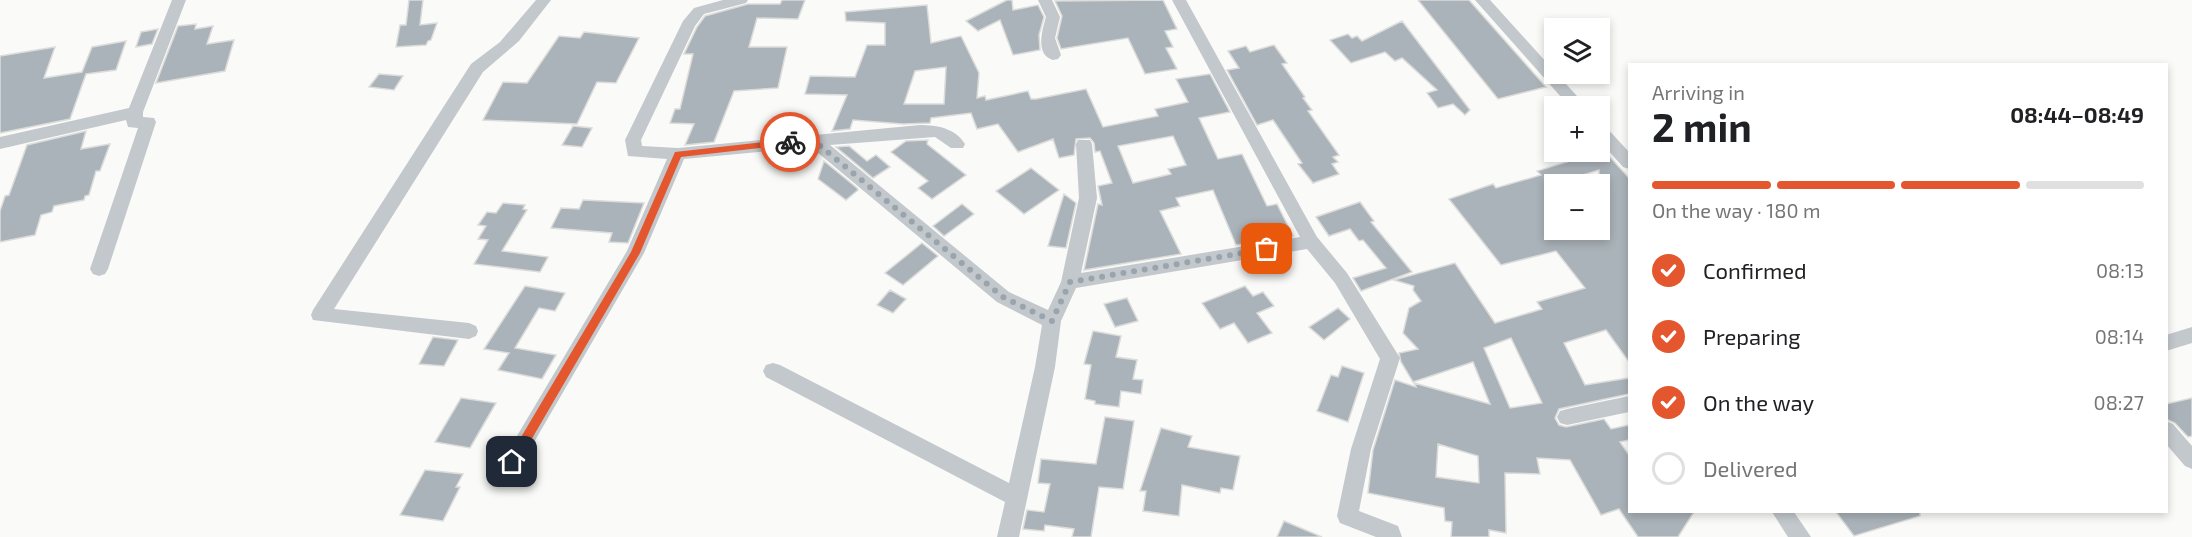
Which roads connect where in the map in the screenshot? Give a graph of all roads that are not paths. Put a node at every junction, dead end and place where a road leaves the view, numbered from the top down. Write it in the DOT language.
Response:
graph roads {
  1 [pos="179,0"];
  2 [pos="544,0"];
  3 [pos="741,0"];
  4 [pos="1045,0"];
  5 [pos="1179,0"];
  6 [pos="1482,0"];
  7 [pos="1053,56"];
  8 [pos="1569,96"];
  9 [pos="135,112"];
  10 [pos="813,140"];
  11 [pos="1610,142"];
  12 [pos="0,143"];
  13 [pos="957,144"];
  14 [pos="1084,144"];
  15 [pos="678,154"];
  16 [pos="1628,162"];
  17 [pos="1311,242"];
  18 [pos="99,269"];
  19 [pos="1070,282"];
  20 [pos="1052,321"];
  21 [pos="470,332"];
  22 [pos="2192,335"];
  23 [pos="2168,342"];
  24 [pos="772,371"];
  25 [pos="1628,404"];
  26 [pos="1567,417"];
  27 [pos="2168,432"];
  28 [pos="2192,460"];
  29 [pos="512,462"];
  30 [pos="1016,497"];
  31 [pos="1783,513"];
  32 [pos="1008,537"];
  33 [pos="1391,537"];
  34 [pos="1800,537"];
  1 -- 9 [label="street"];
  2 -- 21 [label="street"];
  3 -- 15 [label="street"];
  4 -- 7 [label="street"];
  5 -- 17 [label="street"];
  6 -- 8 [label="street"];
  9 -- 12 [label="street"];
  9 -- 18 [label="street"];
  10 -- 13 [label="street"];
  10 -- 15 [label="street"];
  10 -- 20 [label="street"];
  11 -- 16 [label="street"];
  14 -- 19 [label="street"];
  15 -- 29 [label="street"];
  17 -- 19 [label="street"];
  17 -- 33 [label="street"];
  19 -- 20 [label="street"];
  20 -- 30 [label="street"];
  22 -- 23 [label="street"];
  24 -- 30 [label="street"];
  25 -- 26 [label="street"];
  27 -- 28 [label="street"];
  30 -- 32 [label="street"];
  31 -- 34 [label="street"];
}
